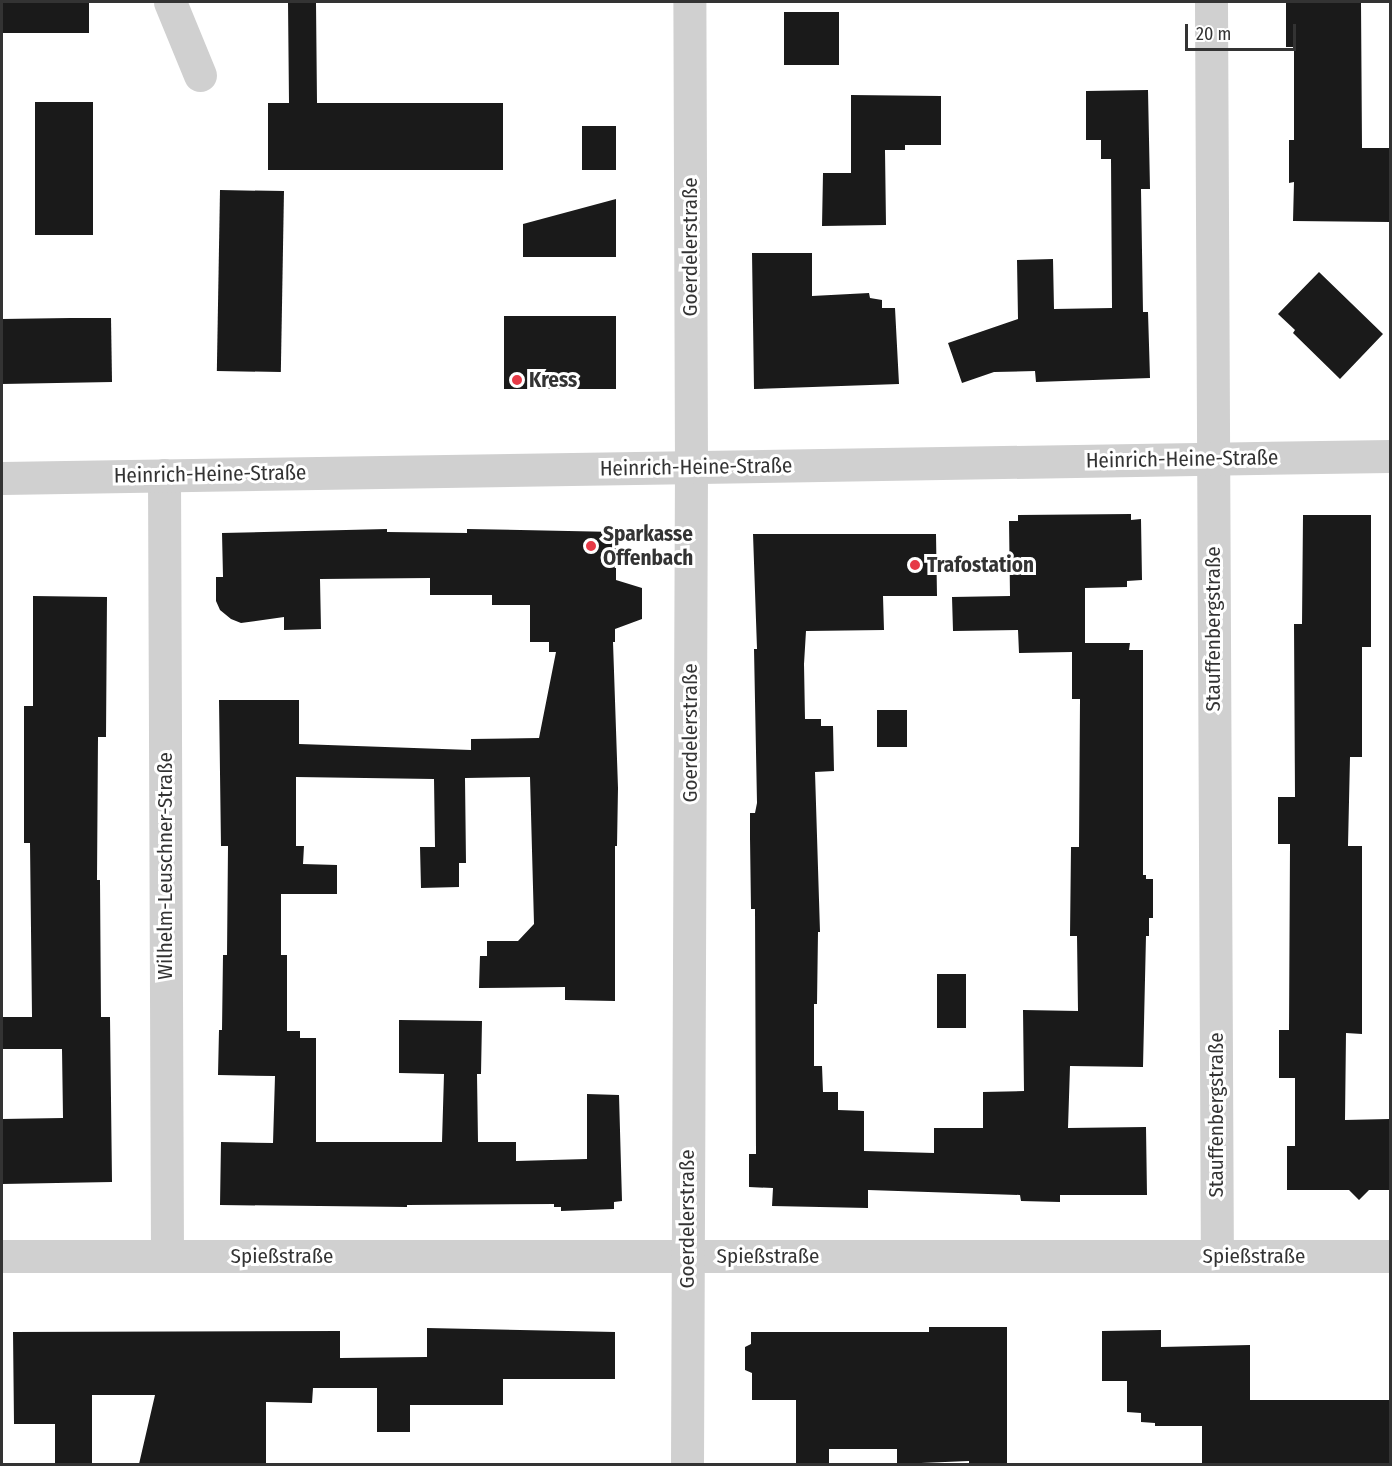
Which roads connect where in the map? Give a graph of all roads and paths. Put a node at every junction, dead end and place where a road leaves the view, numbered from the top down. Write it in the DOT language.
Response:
graph roads {
  1 [pos="170,2"];
  2 [pos="689,2"];
  3 [pos="1211,2"];
  4 [pos="200,75"];
  5 [pos="1390,456"];
  6 [pos="1211,459"];
  7 [pos="691,466"];
  8 [pos="164,475"];
  9 [pos="2,478"];
  10 [pos="2,1256"];
  11 [pos="167,1256"];
  12 [pos="687,1256"];
  13 [pos="1217,1256"];
  14 [pos="1390,1256"];
  15 [pos="687,1464"];
  1 -- 4 [label="street"];
  2 -- 7 [label="street, Goerdelerstraße"];
  3 -- 6 [label="street, Stauffenbergstraße"];
  5 -- 6 [label="street, Heinrich-Heine-Straße"];
  6 -- 7 [label="street, Heinrich-Heine-Straße"];
  6 -- 13 [label="street, Stauffenbergstraße"];
  7 -- 8 [label="street, Heinrich-Heine-Straße"];
  7 -- 12 [label="street, Goerdelerstraße"];
  8 -- 9 [label="street, Heinrich-Heine-Straße"];
  8 -- 11 [label="street, Wilhelm-Leuschner-Straße"];
  10 -- 11 [label="street, Spießstraße"];
  11 -- 12 [label="street, Spießstraße"];
  12 -- 13 [label="street, Spießstraße"];
  12 -- 15 [label="street, Goerdelerstraße"];
  13 -- 14 [label="street, Spießstraße"];
}
